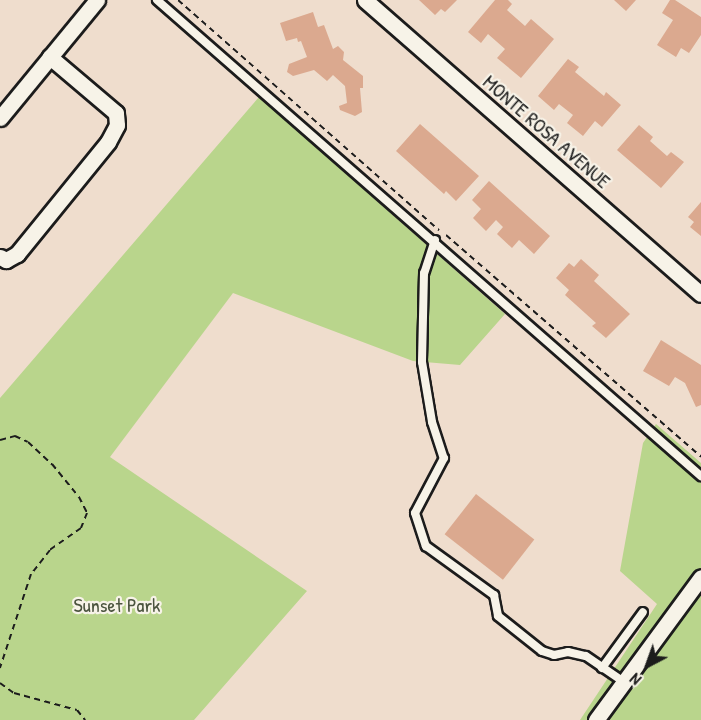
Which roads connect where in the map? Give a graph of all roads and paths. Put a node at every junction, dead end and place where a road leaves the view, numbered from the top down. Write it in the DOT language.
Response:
graph roads {
  1 [pos="97,0"];
  2 [pos="157,0"];
  3 [pos="365,0"];
  4 [pos="50,57"];
  5 [pos="0,118"];
  6 [pos="435,240"];
  7 [pos="0,257"];
  8 [pos="701,294"];
  9 [pos="0,440"];
  10 [pos="701,476"];
  11 [pos="701,577"];
  12 [pos="643,612"];
  13 [pos="0,668"];
  14 [pos="602,668"];
  15 [pos="624,682"];
  16 [pos="0,683"];
  17 [pos="85,720"];
  18 [pos="596,720"];
  1 -- 4 [label="street"];
  2 -- 6 [label="lane"];
  3 -- 8 [label="street, MONTE ROSA AVENUE"];
  4 -- 5 [label="street"];
  4 -- 7 [label="street"];
  6 -- 10 [label="lane"];
  6 -- 14 [label="lane"];
  9 -- 13 [label="path"];
  11 -- 15 [label="street"];
  12 -- 14 [label="lane"];
  14 -- 15 [label="lane"];
  15 -- 18 [label="street"];
  16 -- 17 [label="path"];
}
